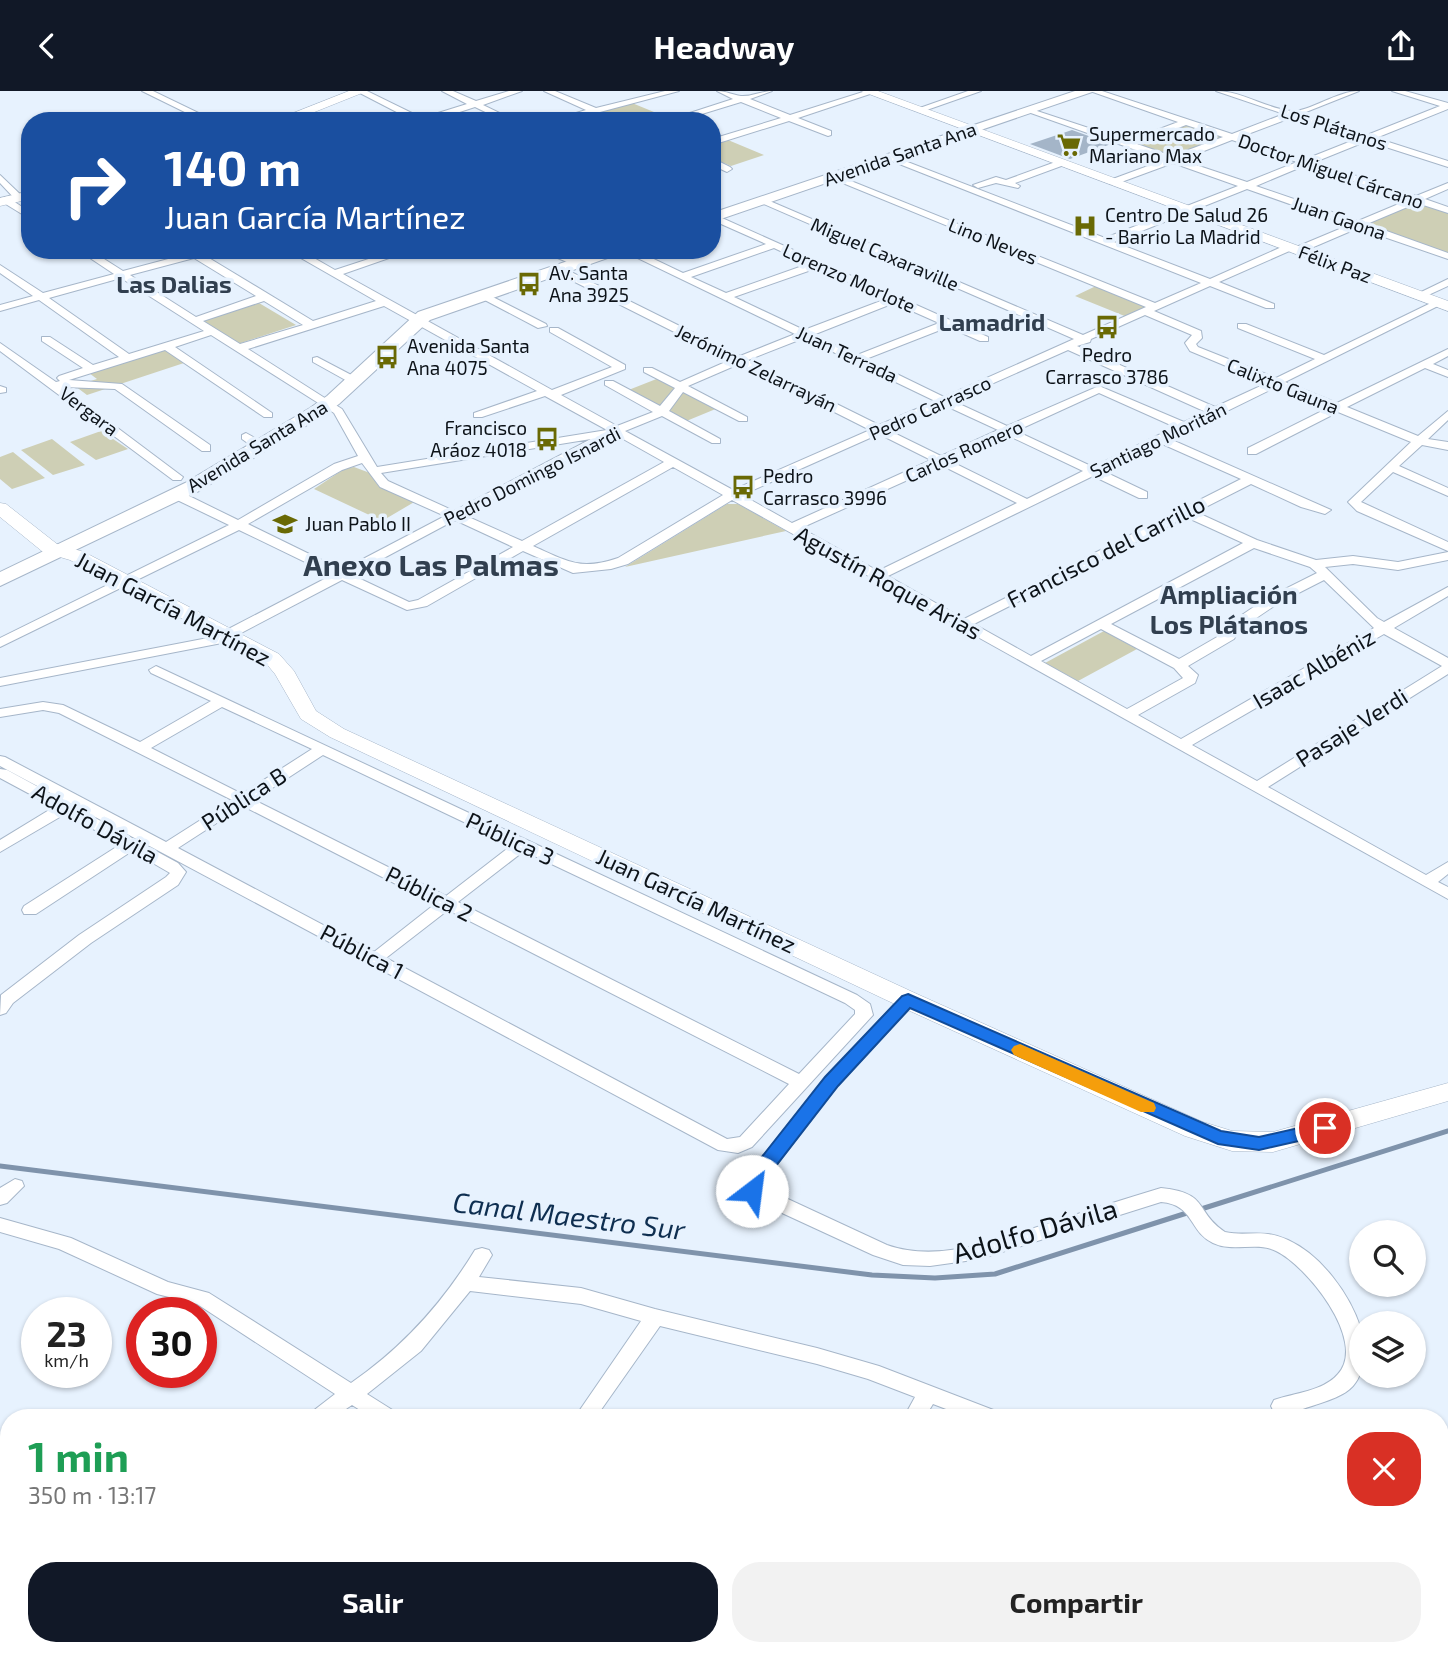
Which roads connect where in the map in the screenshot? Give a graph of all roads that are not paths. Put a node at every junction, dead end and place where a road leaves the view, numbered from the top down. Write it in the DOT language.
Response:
graph roads {
  1 [pos="146,91"];
  2 [pos="360,91"];
  3 [pos="446,91"];
  4 [pos="518,91"];
  5 [pos="548,91"];
  6 [pos="636,91"];
  7 [pos="675,91"];
  8 [pos="721,91"];
  9 [pos="768,91"];
  10 [pos="871,91"];
  11 [pos="977,91"];
  12 [pos="1088,91"];
  13 [pos="1094,91"];
  14 [pos="1222,91"];
  15 [pos="1355,91"];
  16 [pos="1396,91"];
  17 [pos="650,97"];
  18 [pos="741,99"];
  19 [pos="475,104"];
  20 [pos="1448,106"];
  21 [pos="593,110"];
  22 [pos="918,110"];
  23 [pos="1031,110"];
  24 [pos="192,112"];
  25 [pos="303,112"];
  26 [pos="403,112"];
  27 [pos="450,112"];
  28 [pos="492,112"];
  29 [pos="584,112"];
  30 [pos="698,112"];
  31 [pos="1293,114"];
  32 [pos="790,118"];
  33 [pos="1186,122"];
  34 [pos="971,129"];
  35 [pos="828,133"];
  36 [pos="1232,137"];
  37 [pos="1367,138"];
  38 [pos="721,139"];
  39 [pos="1128,144"];
  40 [pos="889,157"];
  41 [pos="1173,160"];
  42 [pos="1061,163"];
  43 [pos="1306,163"];
  44 [pos="1448,164"];
  45 [pos="833,177"];
  46 [pos="0,178"];
  47 [pos="1113,182"];
  48 [pos="1006,183"];
  49 [pos="978,185"];
  50 [pos="1247,186"];
  51 [pos="1448,186"];
  52 [pos="1001,194"];
  53 [pos="14,199"];
  54 [pos="1416,200"];
  55 [pos="762,201"];
  56 [pos="1188,209"];
  57 [pos="1448,210"];
  58 [pos="721,215"];
  59 [pos="721,222"];
  60 [pos="1358,225"];
  61 [pos="1105,242"];
  62 [pos="774,245"];
  63 [pos="1294,249"];
  64 [pos="1448,256"];
  65 [pos="97,259"];
  66 [pos="171,259"];
  67 [pos="201,259"];
  68 [pos="311,259"];
  69 [pos="379,259"];
  70 [pos="570,259"];
  71 [pos="590,259"];
  72 [pos="645,259"];
  73 [pos="578,263"];
  74 [pos="817,264"];
  75 [pos="0,268"];
  76 [pos="559,270"];
  77 [pos="120,274"];
  78 [pos="333,274"];
  79 [pos="682,277"];
  80 [pos="1209,282"];
  81 [pos="1448,282"];
  82 [pos="1420,295"];
  83 [pos="483,296"];
  84 [pos="40,297"];
  85 [pos="264,297"];
  86 [pos="725,297"];
  87 [pos="894,299"];
  88 [pos="385,302"];
  89 [pos="1444,304"];
  90 [pos="1270,306"];
  91 [pos="0,308"];
  92 [pos="1148,308"];
  93 [pos="193,320"];
  94 [pos="418,320"];
  95 [pos="948,323"];
  96 [pos="311,325"];
  97 [pos="1242,326"];
  98 [pos="211,333"];
  99 [pos="804,334"];
  100 [pos="46,339"];
  101 [pos="984,339"];
  102 [pos="1086,340"];
  103 [pos="0,346"];
  104 [pos="166,346"];
  105 [pos="1070,347"];
  106 [pos="237,349"];
  107 [pos="1448,352"];
  108 [pos="128,358"];
  109 [pos="857,359"];
  110 [pos="1324,359"];
  111 [pos="317,360"];
  112 [pos="740,360"];
  113 [pos="1424,364"];
  114 [pos="91,369"];
  115 [pos="648,370"];
  116 [pos="1448,374"];
  117 [pos="353,380"];
  118 [pos="609,383"];
  119 [pos="1275,383"];
  120 [pos="53,384"];
  121 [pos="681,387"];
  122 [pos="548,394"];
  123 [pos="946,401"];
  124 [pos="328,405"];
  125 [pos="1337,408"];
  126 [pos="662,412"];
  127 [pos="1216,412"];
  128 [pos="1448,414"];
  129 [pos="268,415"];
  130 [pos="478,415"];
  131 [pos="743,419"];
  132 [pos="1185,427"];
  133 [pos="880,430"];
  134 [pos="615,431"];
  135 [pos="1009,431"];
  136 [pos="1161,439"];
  137 [pos="1418,440"];
  138 [pos="716,441"];
  139 [pos="1448,446"];
  140 [pos="206,448"];
  141 [pos="1252,451"];
  142 [pos="365,458"];
  143 [pos="942,461"];
  144 [pos="671,463"];
  145 [pos="1391,467"];
  146 [pos="373,471"];
  147 [pos="1096,471"];
  148 [pos="1251,479"];
  149 [pos="177,486"];
  150 [pos="1448,492"];
  151 [pos="1143,495"];
  152 [pos="0,496"];
  153 [pos="730,496"];
  154 [pos="1028,504"];
  155 [pos="0,508"];
  156 [pos="1325,510"];
  157 [pos="1186,512"];
  158 [pos="454,516"];
  159 [pos="238,525"];
  160 [pos="789,529"];
  161 [pos="1254,543"];
  162 [pos="522,547"];
  163 [pos="1448,547"];
  164 [pos="66,548"];
  165 [pos="1448,556"];
  166 [pos="1320,569"];
  167 [pos="341,576"];
  168 [pos="876,577"];
  169 [pos="130,579"];
  170 [pos="0,580"];
  171 [pos="1448,591"];
  172 [pos="1101,624"];
  173 [pos="962,625"];
  174 [pos="1383,629"];
  175 [pos="233,632"];
  176 [pos="0,643"];
  177 [pos="1029,662"];
  178 [pos="1179,665"];
  179 [pos="1448,666"];
  180 [pos="156,670"];
  181 [pos="0,682"];
  182 [pos="221,701"];
  183 [pos="55,706"];
  184 [pos="0,713"];
  185 [pos="1126,716"];
  186 [pos="1180,746"];
  187 [pos="141,748"];
  188 [pos="321,750"];
  189 [pos="0,760"];
  190 [pos="0,772"];
  191 [pos="1257,788"];
  192 [pos="244,799"];
  193 [pos="65,807"];
  194 [pos="132,844"];
  195 [pos="523,844"];
  196 [pos="0,847"];
  197 [pos="168,848"];
  198 [pos="1448,867"];
  199 [pos="1427,882"];
  200 [pos="1448,894"];
  201 [pos="447,903"];
  202 [pos="30,910"];
  203 [pos="375,959"];
  204 [pos="908,1000"];
  205 [pos="1,1005"];
  206 [pos="1448,1079"];
  207 [pos="802,1083"];
  208 [pos="1448,1092"];
  209 [pos="0,1225"];
  210 [pos="482,1255"];
  211 [pos="466,1283"];
  212 [pos="655,1317"];
  213 [pos="349,1393"];
  214 [pos="928,1394"];
  215 [pos="1282,1406"];
  216 [pos="330,1409"];
  217 [pos="374,1409"];
  218 [pos="591,1409"];
  219 [pos="919,1409"];
  220 [pos="968,1409"];
  1 -- 24 [label="street"];
  2 -- 25 [label="main road"];
  2 -- 26 [label="street"];
  3 -- 19 [label="street"];
  4 -- 19 [label="street"];
  5 -- 21 [label="street"];
  6 -- 17 [label="street"];
  7 -- 17 [label="street"];
  8 -- 18 [label="street"];
  9 -- 18 [label="street"];
  10 -- 22 [label="main road, Félix Paz"];
  10 -- 32 [label="street"];
  11 -- 22 [label="street"];
  12 -- 23 [label="main road, Avenida Santa Ana"];
  13 -- 33 [label="street, Doctor Miguel Cárcano"];
  14 -- 31 [label="street, Los Plátanos"];
  15 -- 31 [label="street"];
  16 -- 20 [label="street"];
  17 -- 21 [label="street"];
  18 -- 30 [label="street"];
  18 -- 32 [label="street"];
  19 -- 27 [label="street"];
  19 -- 28 [label="street"];
  20 -- 37 [label="street"];
  21 -- 29 [label="street"];
  22 -- 34 [label="main road, Félix Paz"];
  23 -- 34 [label="main road, Avenida Santa Ana"];
  23 -- 39 [label="street, Juan Gaona"];
  31 -- 36 [label="street"];
  31 -- 37 [label="street, Los Plátanos"];
  32 -- 35 [label="street"];
  32 -- 38 [label="street"];
  33 -- 36 [label="street, Doctor Miguel Cárcano"];
  33 -- 39 [label="street"];
  34 -- 40 [label="main road, Avenida Santa Ana"];
  34 -- 42 [label="main road, Félix Paz"];
  36 -- 41 [label="street"];
  36 -- 43 [label="street, Doctor Miguel Cárcano"];
  37 -- 43 [label="street"];
  37 -- 44 [label="street, Los Plátanos"];
  39 -- 41 [label="street, Juan Gaona"];
  40 -- 45 [label="main road, Avenida Santa Ana"];
  40 -- 61 [label="street"];
  41 -- 47 [label="street"];
  41 -- 50 [label="street, Juan Gaona"];
  42 -- 47 [label="main road, Félix Paz"];
  42 -- 48 [label="street"];
  43 -- 50 [label="street"];
  43 -- 54 [label="street, Doctor Miguel Cárcano"];
  45 -- 55 [label="main road, Avenida Santa Ana"];
  45 -- 92 [label="street, Lino Neves"];
  46 -- 53 [label="street"];
  47 -- 56 [label="main road, Félix Paz"];
  48 -- 49 [label="street"];
  48 -- 52 [label="street"];
  50 -- 56 [label="street"];
  50 -- 60 [label="street, Juan Gaona"];
  51 -- 54 [label="street, Pedro Carrasco"];
  54 -- 57 [label="street, Doctor Miguel Cárcano"];
  54 -- 60 [label="street, Pedro Carrasco"];
  55 -- 58 [label="main road, Avenida Santa Ana"];
  55 -- 102 [label="street, Miguel Caxaraville"];
  56 -- 61 [label="street"];
  56 -- 63 [label="main road, Félix Paz"];
  59 -- 62 [label="street, Lorenzo Morlote"];
  60 -- 63 [label="street, Pedro Carrasco"];
  60 -- 64 [label="street, Juan Gaona"];
  61 -- 80 [label="street"];
  62 -- 74 [label="street, Lorenzo Morlote"];
  62 -- 79 [label="street"];
  63 -- 80 [label="street, Pedro Carrasco"];
  63 -- 82 [label="main road, Félix Paz"];
  65 -- 77 [label="street"];
  66 -- 77 [label="street"];
  67 -- 85 [label="street"];
  68 -- 78 [label="street, Agustín Roque Arias"];
  69 -- 78 [label="street"];
  70 -- 73 [label="street"];
  71 -- 73 [label="main road, Avenida Santa Ana"];
  72 -- 79 [label="street, Juan Terrada"];
  73 -- 76 [label="main road, Avenida Santa Ana"];
  74 -- 86 [label="street"];
  74 -- 87 [label="street, Lorenzo Morlote"];
  75 -- 84 [label="street"];
  76 -- 83 [label="main road, Avenida Santa Ana"];
  76 -- 112 [label="street, Jerónimo Zelarrayán"];
  77 -- 84 [label="street"];
  77 -- 93 [label="street"];
  78 -- 88 [label="street, Agustín Roque Arias"];
  79 -- 86 [label="street, Juan Terrada"];
  80 -- 90 [label="street"];
  80 -- 92 [label="street, Pedro Carrasco"];
  81 -- 82 [label="street"];
  82 -- 89 [label="main road, Félix Paz"];
  83 -- 94 [label="main road, Avenida Santa Ana"];
  83 -- 122 [label="street"];
  84 -- 91 [label="street"];
  84 -- 108 [label="street"];
  85 -- 93 [label="street"];
  85 -- 96 [label="street"];
  86 -- 99 [label="street, Juan Terrada"];
  87 -- 95 [label="street, Lorenzo Morlote"];
  87 -- 99 [label="street"];
  88 -- 94 [label="street, Agustín Roque Arias"];
  88 -- 96 [label="street"];
  89 -- 110 [label="street, Santiago Moritán"];
  92 -- 102 [label="street, Pedro Carrasco"];
  92 -- 119 [label="street, Calixto Gauna"];
  93 -- 98 [label="street"];
  94 -- 117 [label="main road, Avenida Santa Ana"];
  94 -- 122 [label="street, Agustín Roque Arias"];
  95 -- 101 [label="street, Lorenzo Morlote"];
  95 -- 109 [label="street"];
  96 -- 106 [label="street"];
  97 -- 110 [label="street"];
  98 -- 104 [label="street"];
  98 -- 106 [label="street"];
  99 -- 109 [label="street, Juan Terrada"];
  99 -- 112 [label="street"];
  100 -- 114 [label="street"];
  102 -- 105 [label="street, Pedro Carrasco"];
  103 -- 120 [label="street, Vergara"];
  104 -- 108 [label="street"];
  104 -- 129 [label="street"];
  105 -- 123 [label="street, Pedro Carrasco"];
  105 -- 127 [label="street"];
  106 -- 124 [label="street"];
  107 -- 113 [label="street"];
  108 -- 114 [label="street"];
  109 -- 123 [label="street, Juan Terrada"];
  110 -- 119 [label="street, Santiago Moritán"];
  111 -- 117 [label="street"];
  112 -- 121 [label="street"];
  112 -- 133 [label="street, Jerónimo Zelarrayán"];
  113 -- 116 [label="street"];
  113 -- 125 [label="street"];
  114 -- 120 [label="street"];
  115 -- 121 [label="street"];
  117 -- 124 [label="main road, Avenida Santa Ana"];
  118 -- 126 [label="street"];
  119 -- 125 [label="street, Calixto Gauna"];
  119 -- 127 [label="street, Santiago Moritán"];
  120 -- 140 [label="street"];
  120 -- 149 [label="street, Vergara"];
  121 -- 126 [label="street"];
  121 -- 131 [label="street"];
  122 -- 130 [label="street"];
  122 -- 134 [label="street, Agustín Roque Arias"];
  123 -- 133 [label="street, Pedro Carrasco"];
  123 -- 135 [label="street, Juan Terrada"];
  124 -- 142 [label="street"];
  124 -- 149 [label="main road, Avenida Santa Ana"];
  125 -- 137 [label="street, Calixto Gauna"];
  125 -- 141 [label="street"];
  126 -- 134 [label="street, Pedro Domingo Isnardi"];
  126 -- 138 [label="street"];
  127 -- 132 [label="street, Santiago Moritán"];
  128 -- 137 [label="street"];
  132 -- 135 [label="street, Carlos Romero"];
  132 -- 136 [label="street, Santiago Moritán"];
  133 -- 143 [label="street, Jerónimo Zelarrayán"];
  133 -- 153 [label="street, Pedro Carrasco"];
  134 -- 144 [label="street, Agustín Roque Arias"];
  134 -- 146 [label="street"];
  134 -- 158 [label="street, Pedro Domingo Isnardi"];
  135 -- 143 [label="street, Carlos Romero"];
  135 -- 147 [label="street, Juan Terrada"];
  136 -- 147 [label="street, Santiago Moritán"];
  136 -- 148 [label="street"];
  137 -- 139 [label="street, Calixto Gauna"];
  137 -- 145 [label="street"];
  142 -- 146 [label="street"];
  142 -- 159 [label="street"];
  143 -- 154 [label="street, Jerónimo Zelarrayán"];
  143 -- 160 [label="street, Carlos Romero"];
  144 -- 153 [label="street, Agustín Roque Arias"];
  144 -- 162 [label="street"];
  145 -- 150 [label="street"];
  145 -- 163 [label="street"];
  146 -- 158 [label="street"];
  147 -- 151 [label="street, Juan Terrada"];
  147 -- 154 [label="street, Santiago Moritán"];
  148 -- 156 [label="street"];
  148 -- 157 [label="street, Francisco del Carrillo"];
  149 -- 159 [label="street, Vergara"];
  149 -- 164 [label="main road, Avenida Santa Ana"];
  152 -- 164 [label="main road, Juan García Martínez"];
  153 -- 160 [label="street, Agustín Roque Arias"];
  153 -- 162 [label="street, Pedro Carrasco"];
  154 -- 168 [label="street, Santiago Moritán"];
  155 -- 164 [label="main road, Juan García Martínez"];
  157 -- 161 [label="street"];
  157 -- 173 [label="street, Francisco del Carrillo"];
  158 -- 162 [label="street"];
  158 -- 167 [label="street, Pedro Domingo Isnardi"];
  159 -- 167 [label="street, Vergara"];
  159 -- 169 [label="street"];
  160 -- 168 [label="street, Agustín Roque Arias"];
  161 -- 166 [label="street"];
  161 -- 172 [label="street"];
  162 -- 167 [label="street, Vergara"];
  164 -- 169 [label="main road, Juan García Martínez"];
  164 -- 170 [label="main road, Avenida Santa Ana"];
  165 -- 166 [label="street"];
  166 -- 174 [label="street"];
  166 -- 178 [label="street"];
  167 -- 175 [label="street, Pedro Domingo Isnardi"];
  168 -- 173 [label="street, Agustín Roque Arias"];
  169 -- 175 [label="main road, Juan García Martínez"];
  169 -- 176 [label="street"];
  171 -- 174 [label="street, Isaac Albéniz"];
  172 -- 177 [label="street"];
  172 -- 178 [label="street"];
  173 -- 177 [label="street, Agustín Roque Arias"];
  174 -- 179 [label="street"];
  174 -- 186 [label="street, Isaac Albéniz"];
  175 -- 181 [label="street, Pedro Domingo Isnardi"];
  175 -- 204 [label="main road, Juan García Martínez"];
  175 -- 206 [label="main road, Juan García Martínez"];
  177 -- 185 [label="street, Agustín Roque Arias"];
  178 -- 185 [label="street"];
  179 -- 191 [label="street, Pasaje Verdi"];
  180 -- 182 [label="street, Pública 3"];
  182 -- 187 [label="street"];
  182 -- 188 [label="street, Pública 3"];
  183 -- 184 [label="street"];
  183 -- 187 [label="street, Pública 2"];
  185 -- 186 [label="street, Agustín Roque Arias"];
  186 -- 191 [label="street, Agustín Roque Arias"];
  187 -- 192 [label="street, Pública 2"];
  188 -- 192 [label="street, Pública B"];
  188 -- 195 [label="street, Pública 3"];
  189 -- 197 [label="street, Pública 1"];
  190 -- 193 [label="street, Adolfo Dávila"];
  191 -- 199 [label="street, Agustín Roque Arias"];
  192 -- 197 [label="street, Pública B"];
  192 -- 201 [label="street, Pública 2"];
  193 -- 194 [label="street, Adolfo Dávila"];
  193 -- 196 [label="street"];
  194 -- 202 [label="street"];
  194 -- 205 [label="street, Adolfo Dávila"];
  195 -- 201 [label="street"];
  195 -- 207 [label="street, Pública 3"];
  197 -- 203 [label="street, Pública 1"];
  198 -- 199 [label="street"];
  199 -- 200 [label="street, Agustín Roque Arias"];
  201 -- 203 [label="street"];
  201 -- 207 [label="street, Pública 2"];
  203 -- 207 [label="street, Pública 1"];
  204 -- 208 [label="main road, Juan García Martínez"];
  204 -- 215 [label="street, Adolfo Dávila"];
  209 -- 213 [label="street"];
  210 -- 211 [label="street"];
  211 -- 212 [label="street"];
  211 -- 213 [label="street"];
  212 -- 214 [label="street"];
  212 -- 218 [label="street"];
  213 -- 216 [label="street"];
  213 -- 217 [label="street"];
  214 -- 219 [label="street"];
  214 -- 220 [label="street"];
}
